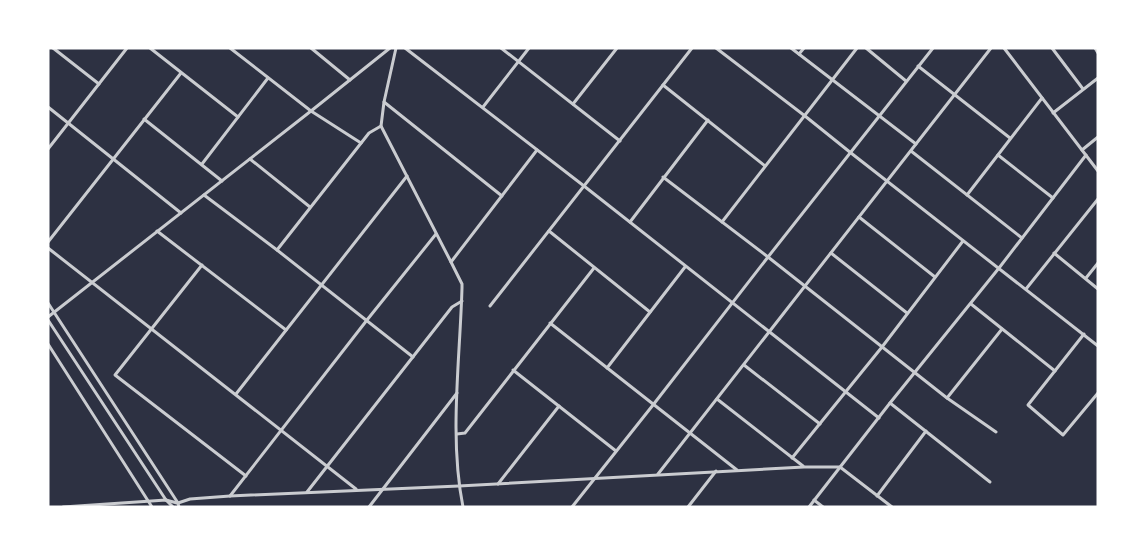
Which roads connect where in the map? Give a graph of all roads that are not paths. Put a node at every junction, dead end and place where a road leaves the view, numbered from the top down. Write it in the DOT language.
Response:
graph roads {
  1 [pos="53,48"];
  2 [pos="127,48"];
  3 [pos="150,48"];
  4 [pos="230,48"];
  5 [pos="312,48"];
  6 [pos="390,48"];
  7 [pos="396,48"];
  8 [pos="405,48"];
  9 [pos="501,48"];
  10 [pos="529,48"];
  11 [pos="617,48"];
  12 [pos="692,48"];
  13 [pos="716,48"];
  14 [pos="791,48"];
  15 [pos="804,48"];
  16 [pos="857,48"];
  17 [pos="866,48"];
  18 [pos="933,48"];
  19 [pos="991,48"];
  20 [pos="1004,48"];
  21 [pos="1052,48"];
  22 [pos="1095,48"];
  23 [pos="1098,52"];
  24 [pos="799,54"];
  25 [pos="518,62"];
  26 [pos="918,66"];
  27 [pos="181,73"];
  28 [pos="268,78"];
  29 [pos="1098,78"];
  30 [pos="350,80"];
  31 [pos="832,80"];
  32 [pos="906,81"];
  33 [pos="99,84"];
  34 [pos="663,85"];
  35 [pos="1083,89"];
  36 [pos="955,94"];
  37 [pos="1042,98"];
  38 [pos="384,102"];
  39 [pos="573,104"];
  40 [pos="48,107"];
  41 [pos="483,107"];
  42 [pos="311,111"];
  43 [pos="1053,113"];
  44 [pos="805,116"];
  45 [pos="238,117"];
  46 [pos="879,117"];
  47 [pos="144,119"];
  48 [pos="708,120"];
  49 [pos="68,123"];
  50 [pos="381,126"];
  51 [pos="1098,137"];
  52 [pos="1010,138"];
  53 [pos="620,141"];
  54 [pos="361,143"];
  55 [pos="916,144"];
  56 [pos="48,149"];
  57 [pos="537,150"];
  58 [pos="1082,150"];
  59 [pos="911,151"];
  60 [pos="851,153"];
  61 [pos="998,154"];
  62 [pos="1086,155"];
  63 [pos="114,158"];
  64 [pos="250,159"];
  65 [pos="202,164"];
  66 [pos="765,165"];
  67 [pos="1098,171"];
  68 [pos="406,176"];
  69 [pos="663,177"];
  70 [pos="222,181"];
  71 [pos="887,181"];
  72 [pos="584,186"];
  73 [pos="204,195"];
  74 [pos="967,195"];
  75 [pos="502,196"];
  76 [pos="1053,198"];
  77 [pos="1098,199"];
  78 [pos="310,207"];
  79 [pos="181,213"];
  80 [pos="859,217"];
  81 [pos="630,222"];
  82 [pos="722,222"];
  83 [pos="157,231"];
  84 [pos="549,231"];
  85 [pos="436,234"];
  86 [pos="1022,238"];
  87 [pos="963,241"];
  88 [pos="48,242"];
  89 [pos="48,248"];
  90 [pos="278,250"];
  91 [pos="831,253"];
  92 [pos="1054,253"];
  93 [pos="768,257"];
  94 [pos="451,262"];
  95 [pos="1098,263"];
  96 [pos="202,265"];
  97 [pos="685,267"];
  98 [pos="594,268"];
  99 [pos="999,268"];
  100 [pos="935,277"];
  101 [pos="1086,279"];
  102 [pos="92,282"];
  103 [pos="322,285"];
  104 [pos="805,287"];
  105 [pos="1026,289"];
  106 [pos="1098,289"];
  107 [pos="462,301"];
  108 [pos="48,303"];
  109 [pos="732,303"];
  110 [pos="971,304"];
  111 [pos="490,306"];
  112 [pos="54,312"];
  113 [pos="650,312"];
  114 [pos="908,313"];
  115 [pos="48,319"];
  116 [pos="367,320"];
  117 [pos="550,323"];
  118 [pos="152,329"];
  119 [pos="1002,329"];
  120 [pos="286,330"];
  121 [pos="768,332"];
  122 [pos="1084,334"];
  123 [pos="48,344"];
  124 [pos="1098,346"];
  125 [pos="882,347"];
  126 [pos="413,357"];
  127 [pos="744,365"];
  128 [pos="607,368"];
  129 [pos="513,370"];
  130 [pos="1055,371"];
  131 [pos="915,372"];
  132 [pos="846,392"];
  133 [pos="458,393"];
  134 [pos="1098,393"];
  135 [pos="236,394"];
  136 [pos="947,398"];
  137 [pos="717,399"];
  138 [pos="890,403"];
  139 [pos="653,405"];
  140 [pos="559,406"];
  141 [pos="879,418"];
  142 [pos="820,424"];
  143 [pos="281,430"];
  144 [pos="926,431"];
  145 [pos="996,432"];
  146 [pos="457,434"];
  147 [pos="690,434"];
  148 [pos="616,451"];
  149 [pos="792,458"];
  150 [pos="327,467"];
  151 [pos="804,467"];
  152 [pos="840,467"];
  153 [pos="716,471"];
  154 [pos="738,471"];
  155 [pos="658,475"];
  156 [pos="246,476"];
  157 [pos="595,478"];
  158 [pos="990,482"];
  159 [pos="498,484"];
  160 [pos="459,486"];
  161 [pos="357,490"];
  162 [pos="382,490"];
  163 [pos="307,492"];
  164 [pos="230,496"];
  165 [pos="877,496"];
  166 [pos="814,500"];
  167 [pos="166,501"];
  168 [pos="149,502"];
  169 [pos="179,505"];
  170 [pos="63,507"];
  171 [pos="152,507"];
  172 [pos="173,507"];
  173 [pos="369,507"];
  174 [pos="463,507"];
  175 [pos="572,507"];
  176 [pos="688,507"];
  177 [pos="809,507"];
  178 [pos="823,507"];
  179 [pos="892,507"];
  1 -- 33 [label="street"];
  2 -- 33 [label="street"];
  3 -- 27 [label="street"];
  4 -- 28 [label="street"];
  5 -- 30 [label="street"];
  6 -- 30 [label="street"];
  7 -- 38 [label="street"];
  8 -- 41 [label="street"];
  9 -- 25 [label="street"];
  10 -- 25 [label="street"];
  11 -- 39 [label="street"];
  12 -- 34 [label="street"];
  13 -- 44 [label="street"];
  14 -- 24 [label="street"];
  15 -- 24 [label="street"];
  16 -- 31 [label="street"];
  17 -- 32 [label="street"];
  18 -- 26 [label="street"];
  19 -- 36 [label="street"];
  20 -- 37 [label="street"];
  21 -- 35 [label="street"];
  22 -- 23 [label="street"];
  24 -- 31 [label="street"];
  25 -- 39 [label="street"];
  25 -- 41 [label="street"];
  26 -- 32 [label="street"];
  26 -- 36 [label="street"];
  27 -- 45 [label="street"];
  27 -- 47 [label="street"];
  28 -- 42 [label="street"];
  28 -- 45 [label="street"];
  29 -- 35 [label="street"];
  30 -- 42 [label="street"];
  31 -- 44 [label="street"];
  31 -- 46 [label="street"];
  32 -- 46 [label="street"];
  33 -- 49 [label="street"];
  34 -- 48 [label="street"];
  34 -- 53 [label="street"];
  35 -- 43 [label="street"];
  36 -- 52 [label="street"];
  36 -- 55 [label="street"];
  37 -- 43 [label="street"];
  37 -- 52 [label="street"];
  38 -- 50 [label="street"];
  38 -- 75 [label="street"];
  39 -- 53 [label="street"];
  40 -- 49 [label="street"];
  41 -- 57 [label="street"];
  42 -- 54 [label="street"];
  42 -- 64 [label="street"];
  43 -- 58 [label="street"];
  44 -- 60 [label="street"];
  44 -- 66 [label="street"];
  45 -- 65 [label="street"];
  46 -- 55 [label="street"];
  46 -- 60 [label="street"];
  47 -- 63 [label="street"];
  47 -- 65 [label="street"];
  48 -- 66 [label="street"];
  48 -- 69 [label="street"];
  49 -- 56 [label="street"];
  49 -- 63 [label="street"];
  50 -- 54 [label="street"];
  50 -- 68 [label="street"];
  51 -- 58 [label="street"];
  52 -- 61 [label="street"];
  53 -- 72 [label="street"];
  54 -- 78 [label="street"];
  55 -- 59 [label="street"];
  57 -- 72 [label="street"];
  57 -- 75 [label="street"];
  58 -- 62 [label="street"];
  59 -- 71 [label="street"];
  59 -- 74 [label="street"];
  60 -- 71 [label="street"];
  60 -- 93 [label="street"];
  61 -- 74 [label="street"];
  61 -- 76 [label="street"];
  62 -- 67 [label="street"];
  62 -- 76 [label="street"];
  63 -- 79 [label="street"];
  63 -- 88 [label="street"];
  64 -- 70 [label="street"];
  64 -- 78 [label="street"];
  65 -- 70 [label="street"];
  66 -- 82 [label="street"];
  68 -- 85 [label="street"];
  68 -- 103 [label="street"];
  69 -- 81 [label="street"];
  69 -- 82 [label="street"];
  70 -- 73 [label="street"];
  71 -- 80 [label="street"];
  71 -- 87 [label="street"];
  72 -- 81 [label="street"];
  72 -- 84 [label="street"];
  73 -- 79 [label="street"];
  73 -- 90 [label="street"];
  74 -- 86 [label="street"];
  75 -- 94 [label="street"];
  76 -- 86 [label="street"];
  77 -- 92 [label="street"];
  78 -- 90 [label="street"];
  79 -- 83 [label="street"];
  80 -- 91 [label="street"];
  80 -- 100 [label="street"];
  81 -- 97 [label="street"];
  82 -- 93 [label="street"];
  83 -- 96 [label="street"];
  83 -- 102 [label="street"];
  84 -- 98 [label="street"];
  84 -- 111 [label="street"];
  85 -- 94 [label="street"];
  85 -- 116 [label="street"];
  86 -- 99 [label="street"];
  87 -- 99 [label="street"];
  87 -- 100 [label="street"];
  89 -- 102 [label="street"];
  90 -- 103 [label="street"];
  91 -- 104 [label="street"];
  91 -- 114 [label="street"];
  92 -- 101 [label="street"];
  92 -- 105 [label="street"];
  93 -- 104 [label="street"];
  93 -- 109 [label="street"];
  94 -- 107 [label="street"];
  95 -- 101 [label="street"];
  96 -- 118 [label="street"];
  96 -- 120 [label="street"];
  97 -- 109 [label="street"];
  97 -- 113 [label="street"];
  98 -- 113 [label="street"];
  98 -- 117 [label="street"];
  99 -- 105 [label="street"];
  99 -- 110 [label="street"];
  100 -- 114 [label="street"];
  101 -- 106 [label="street"];
  102 -- 112 [label="street"];
  102 -- 118 [label="street"];
  103 -- 116 [label="street"];
  103 -- 120 [label="street"];
  104 -- 121 [label="street"];
  104 -- 125 [label="street"];
  105 -- 122 [label="street"];
  107 -- 126 [label="street"];
  107 -- 133 [label="street"];
  108 -- 112 [label="street"];
  109 -- 121 [label="street"];
  109 -- 139 [label="street"];
  110 -- 119 [label="street"];
  110 -- 131 [label="street"];
  112 -- 115 [label="street"];
  112 -- 169 [label="street"];
  113 -- 128 [label="street"];
  114 -- 125 [label="street"];
  115 -- 167 [label="street"];
  116 -- 126 [label="street"];
  116 -- 143 [label="street"];
  117 -- 128 [label="street"];
  117 -- 129 [label="street"];
  118 -- 135 [label="street"];
  118 -- 156 [label="street"];
  119 -- 130 [label="street"];
  119 -- 136 [label="street"];
  120 -- 135 [label="street"];
  121 -- 127 [label="street"];
  121 -- 132 [label="street"];
  122 -- 124 [label="street"];
  122 -- 130 [label="street"];
  123 -- 168 [label="street"];
  125 -- 131 [label="street"];
  125 -- 132 [label="street"];
  126 -- 150 [label="street"];
  127 -- 137 [label="street"];
  127 -- 142 [label="street"];
  128 -- 139 [label="street"];
  129 -- 140 [label="street"];
  129 -- 146 [label="street"];
  130 -- 134 [label="street"];
  131 -- 136 [label="street"];
  131 -- 138 [label="street"];
  132 -- 141 [label="street"];
  132 -- 142 [label="street"];
  133 -- 146 [label="street"];
  133 -- 162 [label="street"];
  135 -- 143 [label="street"];
  136 -- 145 [label="street"];
  137 -- 147 [label="street"];
  137 -- 149 [label="street"];
  138 -- 141 [label="street"];
  138 -- 144 [label="street"];
  139 -- 147 [label="street"];
  139 -- 148 [label="street"];
  140 -- 148 [label="street"];
  140 -- 159 [label="street"];
  141 -- 152 [label="street"];
  142 -- 149 [label="street"];
  143 -- 150 [label="street"];
  143 -- 156 [label="street"];
  144 -- 158 [label="street"];
  144 -- 165 [label="street"];
  146 -- 160 [label="street"];
  147 -- 154 [label="street"];
  147 -- 155 [label="street"];
  148 -- 157 [label="street"];
  149 -- 151 [label="street"];
  150 -- 161 [label="street"];
  150 -- 163 [label="street"];
  151 -- 152 [label="street"];
  151 -- 154 [label="street"];
  152 -- 165 [label="street"];
  152 -- 166 [label="street"];
  153 -- 154 [label="street"];
  153 -- 155 [label="street"];
  153 -- 176 [label="street"];
  155 -- 157 [label="street"];
  156 -- 164 [label="street"];
  157 -- 159 [label="street"];
  157 -- 175 [label="street"];
  159 -- 160 [label="street"];
  160 -- 162 [label="street"];
  160 -- 174 [label="street"];
  161 -- 162 [label="street"];
  161 -- 163 [label="street"];
  162 -- 173 [label="street"];
  163 -- 164 [label="street"];
  164 -- 169 [label="street"];
  165 -- 179 [label="street"];
  166 -- 177 [label="street"];
  166 -- 178 [label="street"];
  167 -- 168 [label="street"];
  167 -- 169 [label="street"];
  167 -- 172 [label="street"];
  168 -- 170 [label="street"];
  168 -- 171 [label="street"];
}
